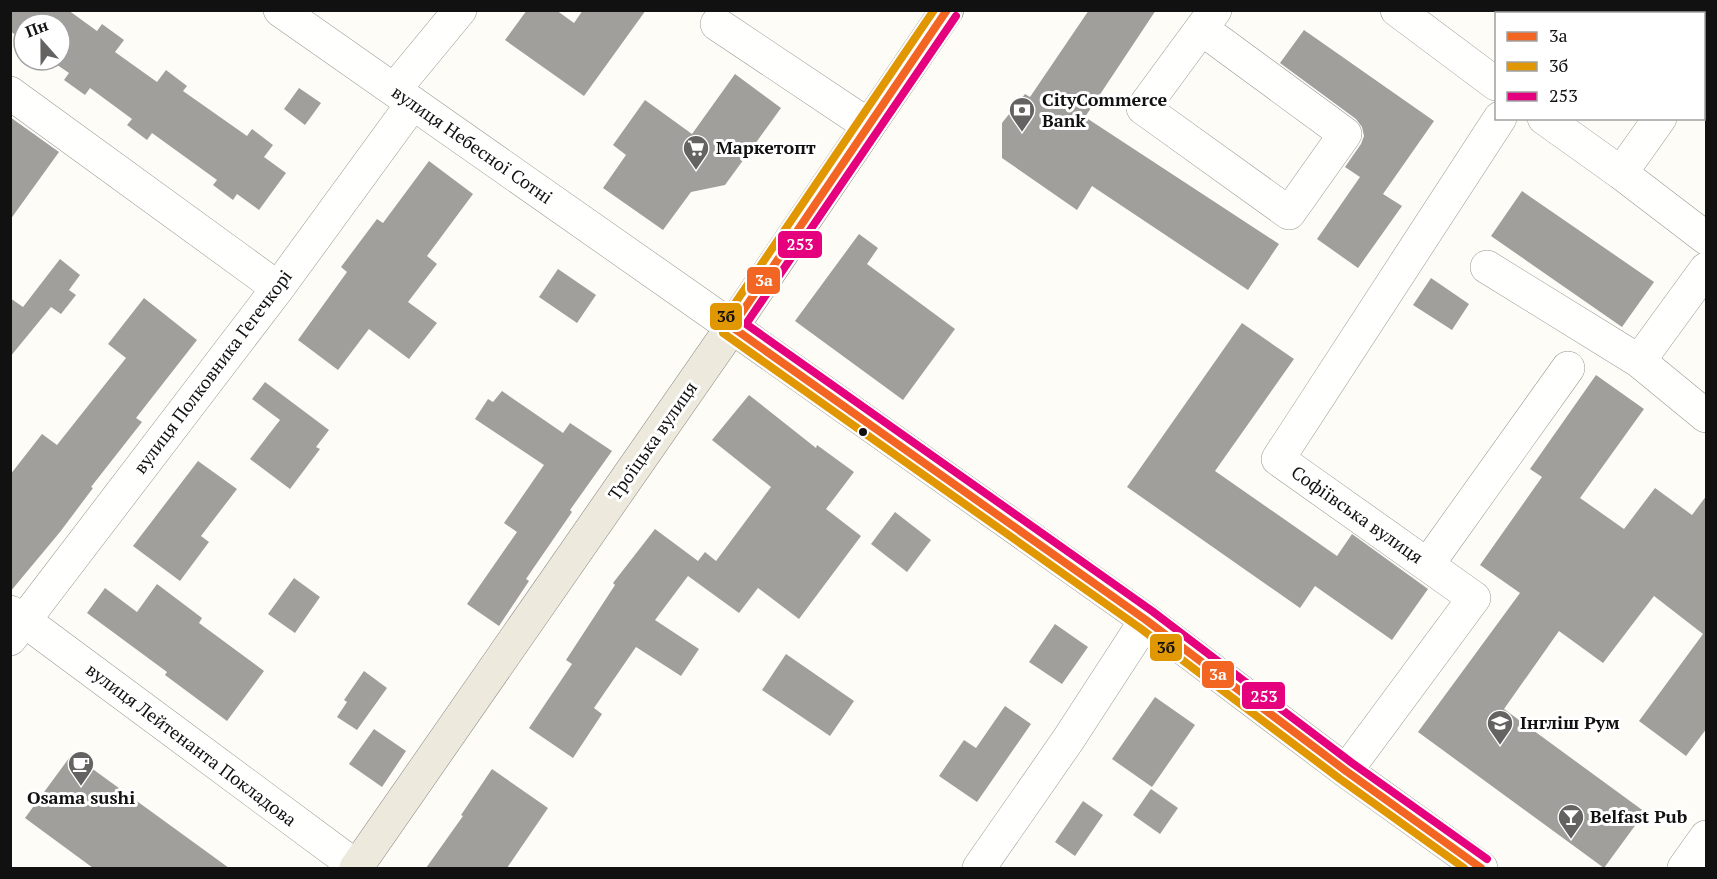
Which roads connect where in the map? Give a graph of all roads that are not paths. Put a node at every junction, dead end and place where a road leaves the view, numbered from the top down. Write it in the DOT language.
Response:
graph roads {
  1 [pos="280,10"];
  2 [pos="460,10"];
  3 [pos="947,10"];
  4 [pos="1397,10"];
  5 [pos="1208,20"];
  6 [pos="717,24"];
  7 [pos="1495,83"];
  8 [pos="10,93"];
  9 [pos="403,97"];
  10 [pos="1499,120"];
  11 [pos="1547,120"];
  12 [pos="1659,120"];
  13 [pos="868,125"];
  14 [pos="1621,173"];
  15 [pos="1707,238"];
  16 [pos="1487,267"];
  17 [pos="1707,268"];
  18 [pos="278,288"];
  19 [pos="732,327"];
  20 [pos="1639,361"];
  21 [pos="1568,368"];
  22 [pos="1707,416"];
  23 [pos="1428,564"];
  24 [pos="1146,620"];
  25 [pos="15,624"];
  26 [pos="1346,771"];
  27 [pos="1707,837"];
  28 [pos="356,868"];
  29 [pos="979,868"];
  30 [pos="1482,868"];
  31 [pos="1684,868"];
  1 -- 9 [label="street, вулиця Небесної Сотні"];
  2 -- 9 [label="street, вулиця Полковника Гегечкорі"];
  3 -- 13 [label="main road, Троїцька вулиця"];
  4 -- 7 [label="street"];
  5 -- 5 [label="street"];
  6 -- 13 [label="street"];
  8 -- 18 [label="street"];
  9 -- 18 [label="street, вулиця Полковника Гегечкорі"];
  9 -- 19 [label="street, вулиця Небесної Сотні"];
  10 -- 23 [label="street, Софіївська вулиця"];
  11 -- 14 [label="street"];
  12 -- 14 [label="street"];
  13 -- 19 [label="main road, Троїцька вулиця"];
  14 -- 15 [label="street"];
  16 -- 20 [label="street"];
  17 -- 20 [label="street"];
  18 -- 25 [label="street, вулиця Полковника Гегечкорі"];
  19 -- 24 [label="street, вулиця Небесної Сотні"];
  19 -- 28 [label="main road, Троїцька вулиця"];
  20 -- 22 [label="street"];
  21 -- 23 [label="street"];
  23 -- 26 [label="street, Софіївська вулиця"];
  24 -- 26 [label="street, вулиця Небесної Сотні"];
  24 -- 29 [label="street"];
  25 -- 28 [label="street, вулиця Лейтенанта Покладова"];
  26 -- 30 [label="street, вулиця Небесної Сотні"];
  27 -- 31 [label="street"];
}
